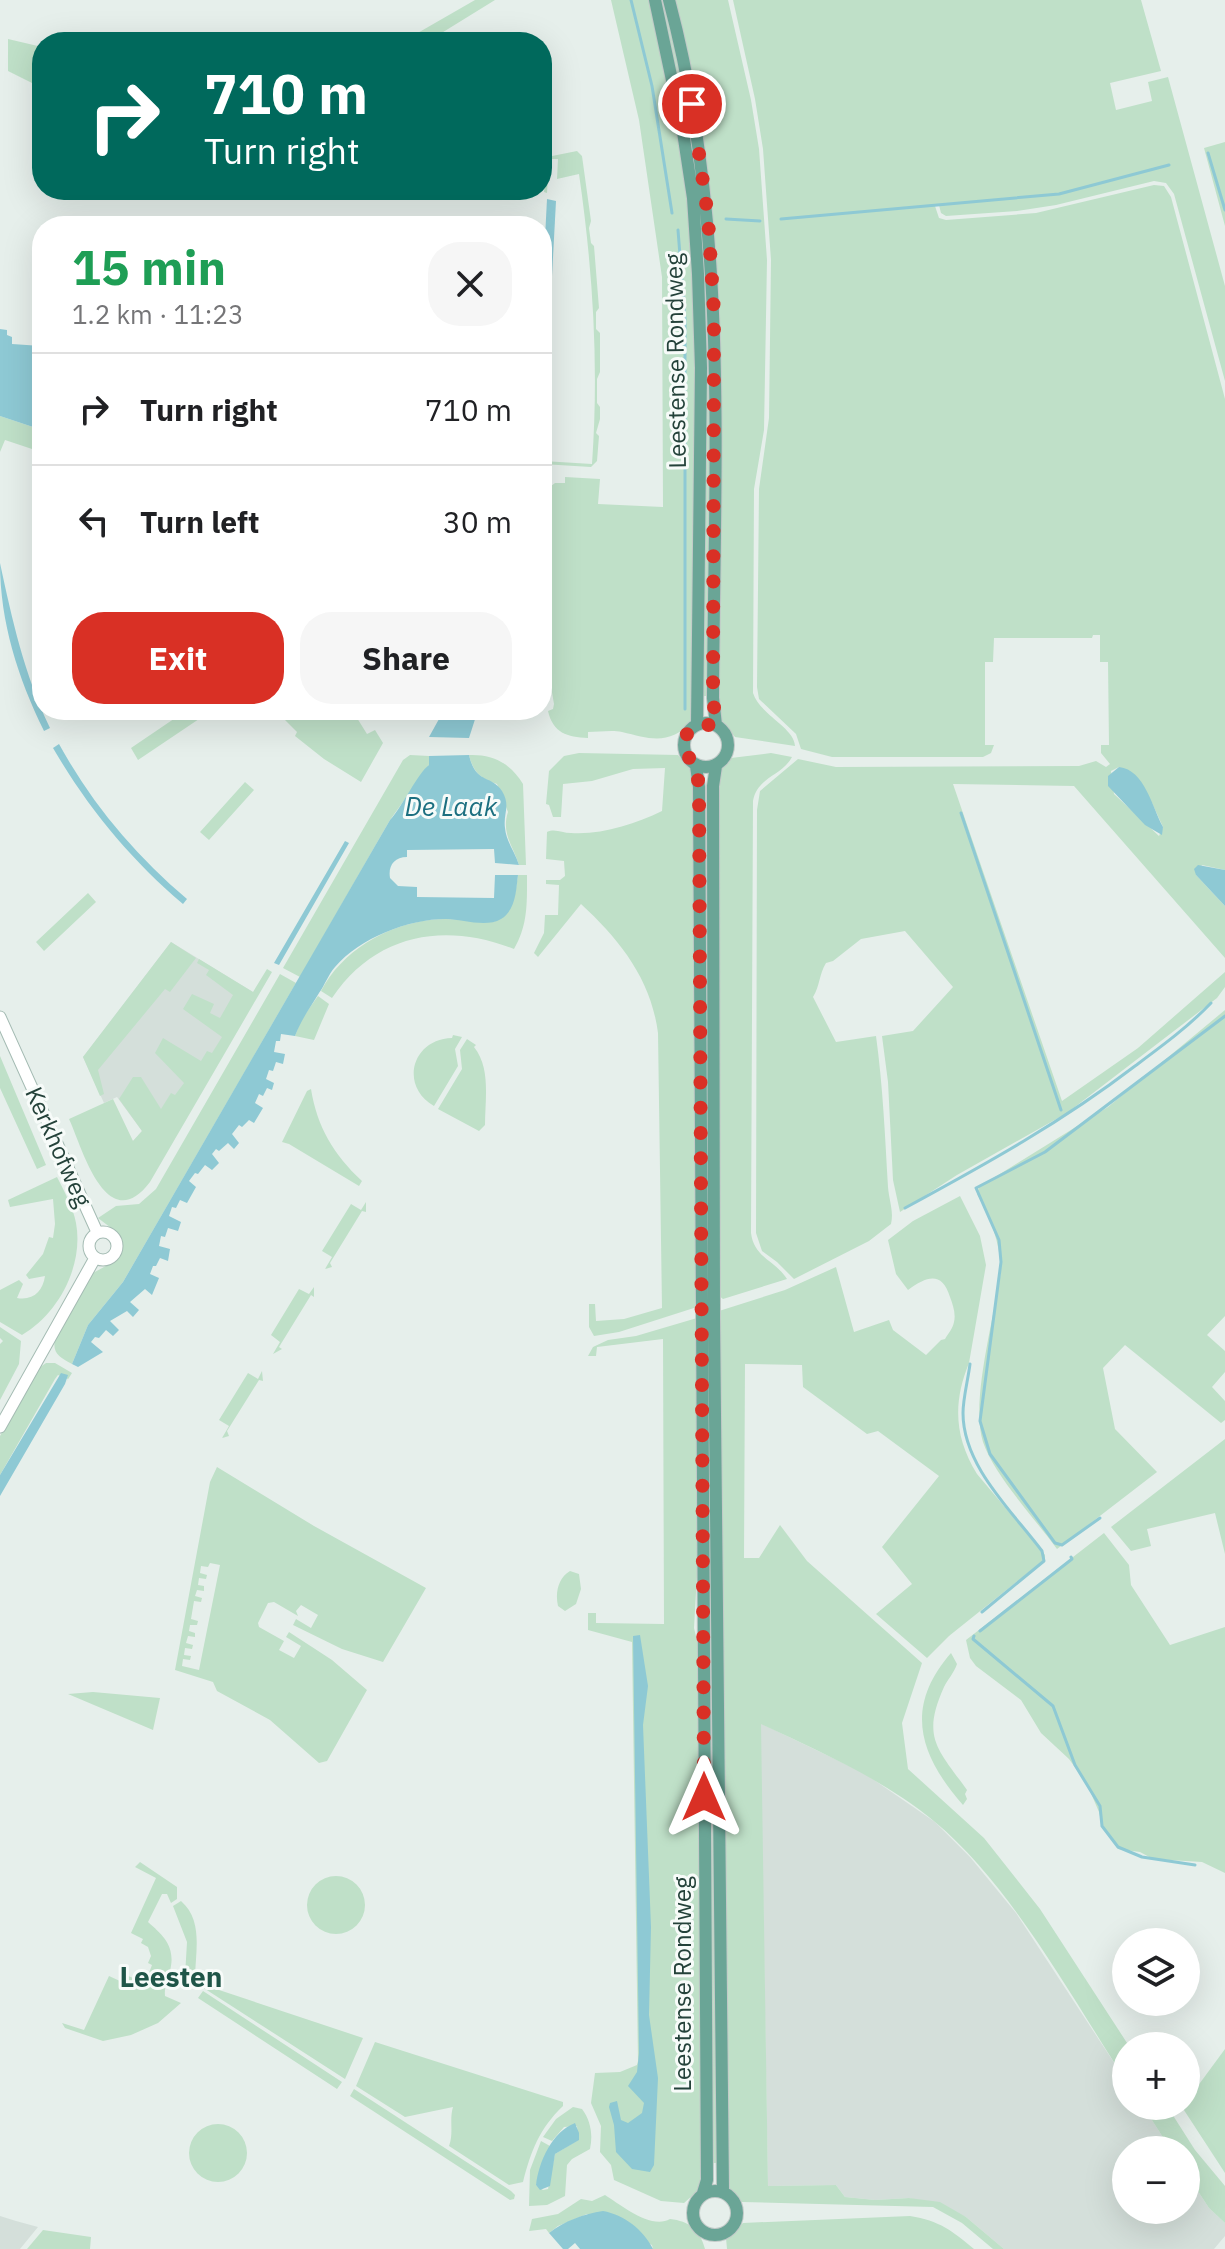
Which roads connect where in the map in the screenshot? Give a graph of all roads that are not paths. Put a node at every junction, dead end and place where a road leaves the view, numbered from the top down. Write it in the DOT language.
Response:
graph roads {
  1 [pos="655,0"];
  2 [pos="669,0"];
  3 [pos="697,725"];
  4 [pos="716,725"];
  5 [pos="696,766"];
  6 [pos="716,766"];
  7 [pos="0,1017"];
  8 [pos="97,1232"];
  9 [pos="95,1258"];
  10 [pos="0,1427"];
  11 [pos="723,2192"];
  12 [pos="703,2193"];
  13 [pos="724,2233"];
  14 [pos="708,2234"];
  15 [pos="708,2249"];
  16 [pos="722,2249"];
  1 -- 3 [label="main road, Leestense Rondweg"];
  2 -- 4 [label="main road, Leestense Rondweg"];
  3 -- 4 [label="main road"];
  3 -- 5 [label="main road"];
  4 -- 6 [label="main road"];
  5 -- 6 [label="main road"];
  5 -- 12 [label="main road, Leestense Rondweg"];
  6 -- 11 [label="main road, Leestense Rondweg"];
  7 -- 8 [label="street, Kerkhofweg"];
  8 -- 9 [label="street"];
  8 -- 9 [label="street"];
  9 -- 10 [label="street"];
  11 -- 12 [label="main road"];
  11 -- 13 [label="main road"];
  12 -- 14 [label="main road"];
  13 -- 14 [label="main road"];
  13 -- 16 [label="main road"];
  14 -- 15 [label="main road"];
}
